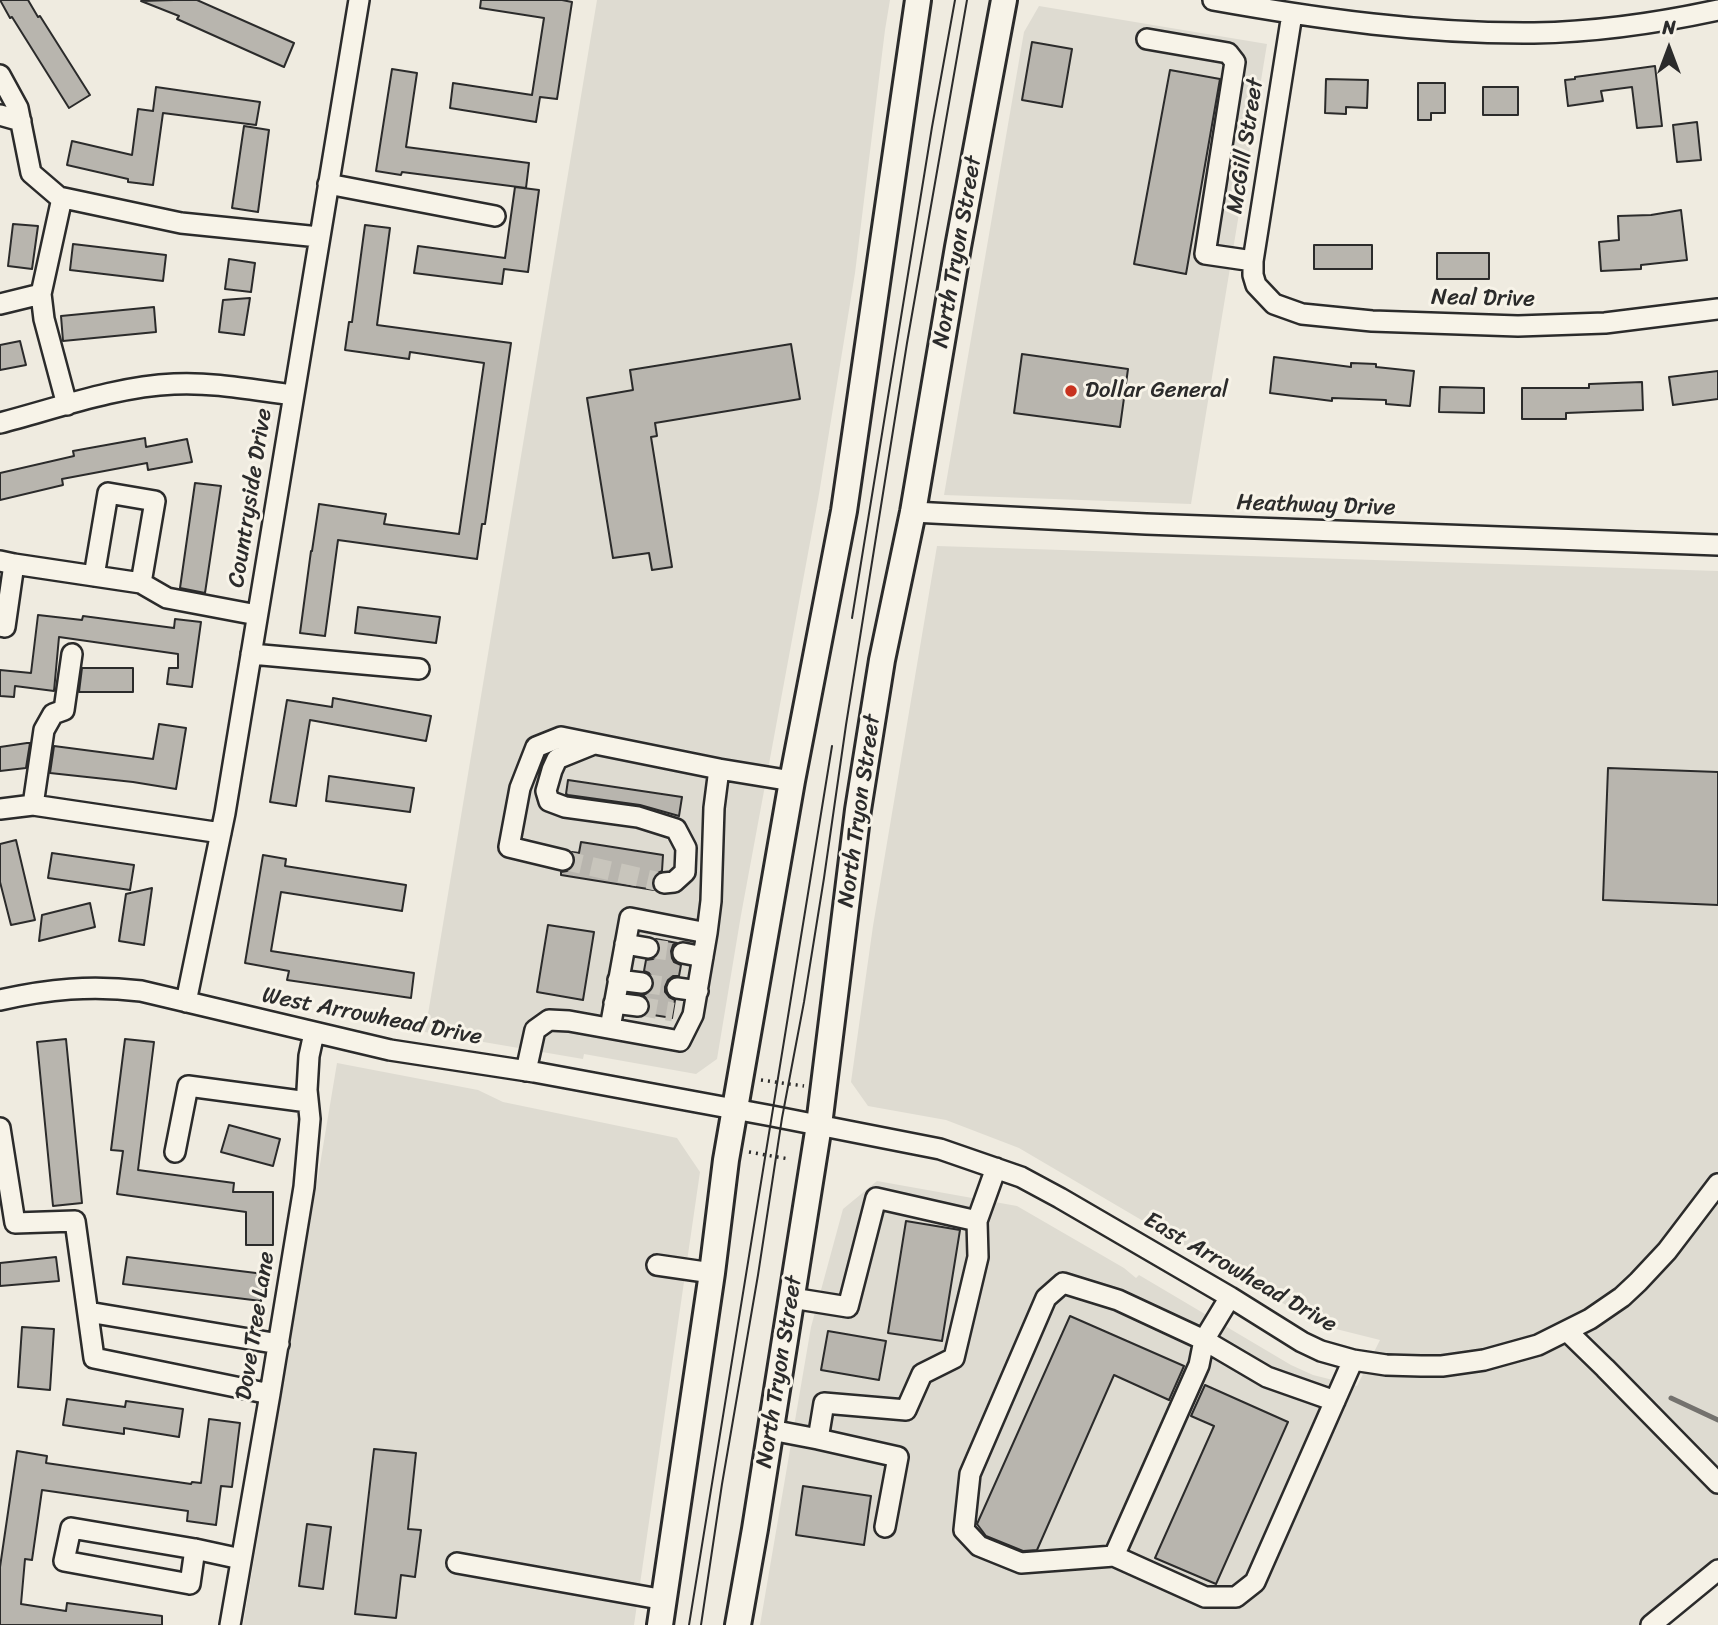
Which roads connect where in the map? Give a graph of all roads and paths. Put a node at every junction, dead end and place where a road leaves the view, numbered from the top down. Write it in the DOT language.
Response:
graph roads {
  1 [pos="359,0"];
  2 [pos="918,0"];
  3 [pos="1004,0"];
  4 [pos="1213,0"];
  5 [pos="1718,10"];
  6 [pos="1292,14"];
  7 [pos="1147,39"];
  8 [pos="0,75"];
  9 [pos="0,115"];
  10 [pos="21,121"];
  11 [pos="328,184"];
  12 [pos="62,198"];
  13 [pos="495,216"];
  14 [pos="319,237"];
  15 [pos="1253,261"];
  16 [pos="1256,285"];
  17 [pos="41,294"];
  18 [pos="0,304"];
  19 [pos="1718,309"];
  20 [pos="293,396"];
  21 [pos="67,405"];
  22 [pos="0,423"];
  23 [pos="913,512"];
  24 [pos="1718,545"];
  25 [pos="7,562"];
  26 [pos="94,576"];
  27 [pos="141,583"];
  28 [pos="257,615"];
  29 [pos="0,626"];
  30 [pos="72,654"];
  31 [pos="251,654"];
  32 [pos="419,669"];
  33 [pos="594,744"];
  34 [pos="719,769"];
  35 [pos="792,781"];
  36 [pos="33,805"];
  37 [pos="0,809"];
  38 [pos="221,833"];
  39 [pos="563,860"];
  40 [pos="664,883"];
  41 [pos="707,933"];
  42 [pos="625,944"];
  43 [pos="648,948"];
  44 [pos="683,953"];
  45 [pos="703,957"];
  46 [pos="618,980"];
  47 [pos="642,983"];
  48 [pos="677,988"];
  49 [pos="698,991"];
  50 [pos="0,999"];
  51 [pos="186,1002"];
  52 [pos="614,1003"];
  53 [pos="638,1006"];
  54 [pos="610,1028"];
  55 [pos="314,1033"];
  56 [pos="526,1071"];
  57 [pos="761,1080"];
  58 [pos="809,1087"];
  59 [pos="308,1102"];
  60 [pos="735,1109"];
  61 [pos="819,1125"];
  62 [pos="0,1128"];
  63 [pos="740,1151"];
  64 [pos="175,1152"];
  65 [pos="789,1158"];
  66 [pos="996,1168"];
  67 [pos="1718,1184"];
  68 [pos="977,1221"];
  69 [pos="657,1265"];
  70 [pos="712,1273"];
  71 [pos="792,1297"];
  72 [pos="1230,1297"];
  73 [pos="88,1312"];
  74 [pos="1567,1332"];
  75 [pos="1204,1340"];
  76 [pos="279,1343"];
  77 [pos="1353,1360"];
  78 [pos="271,1394"];
  79 [pos="1335,1401"];
  80 [pos="771,1430"];
  81 [pos="818,1439"];
  82 [pos="1718,1483"];
  83 [pos="885,1527"];
  84 [pos="195,1549"];
  85 [pos="1114,1556"];
  86 [pos="241,1559"];
  87 [pos="457,1563"];
  88 [pos="1718,1570"];
  89 [pos="665,1600"];
  90 [pos="230,1625"];
  91 [pos="660,1625"];
  92 [pos="738,1625"];
  93 [pos="1651,1625"];
  1 -- 11 [label="street, Countryside Drive"];
  2 -- 35 [label="main road"];
  3 -- 23 [label="main road, North Tryon Street"];
  4 -- 6 [label="street"];
  5 -- 6 [label="street"];
  6 -- 15 [label="street, McGill Street"];
  7 -- 15 [label="street"];
  8 -- 10 [label="street"];
  9 -- 10 [label="street"];
  10 -- 12 [label="street"];
  11 -- 13 [label="street"];
  11 -- 14 [label="street, Countryside Drive"];
  12 -- 14 [label="street"];
  12 -- 17 [label="street"];
  14 -- 20 [label="street, Countryside Drive"];
  15 -- 16 [label="street, McGill Street"];
  16 -- 19 [label="street, Neal Drive"];
  17 -- 18 [label="street"];
  17 -- 21 [label="street"];
  20 -- 21 [label="street"];
  20 -- 28 [label="street, Countryside Drive"];
  21 -- 22 [label="street"];
  23 -- 24 [label="street, Heathway Drive"];
  23 -- 61 [label="main road, North Tryon Street"];
  25 -- 26 [label="street"];
  25 -- 29 [label="street"];
  26 -- 27 [label="street"];
  26 -- 27 [label="street"];
  27 -- 28 [label="street"];
  28 -- 31 [label="street, Countryside Drive"];
  30 -- 36 [label="street"];
  31 -- 32 [label="street"];
  31 -- 38 [label="street, Countryside Drive"];
  33 -- 34 [label="street"];
  33 -- 39 [label="street"];
  33 -- 40 [label="street"];
  34 -- 35 [label="street"];
  34 -- 41 [label="street"];
  35 -- 60 [label="main road"];
  36 -- 37 [label="street"];
  36 -- 38 [label="street"];
  38 -- 51 [label="street, Countryside Drive"];
  41 -- 42 [label="street"];
  41 -- 45 [label="street"];
  42 -- 43 [label="street"];
  42 -- 46 [label="street"];
  44 -- 45 [label="street"];
  45 -- 49 [label="street"];
  46 -- 47 [label="street"];
  46 -- 52 [label="street"];
  48 -- 49 [label="street"];
  49 -- 54 [label="street"];
  50 -- 51 [label="street, West Arrowhead Drive"];
  51 -- 55 [label="street, West Arrowhead Drive"];
  52 -- 53 [label="street"];
  52 -- 54 [label="street"];
  54 -- 56 [label="street"];
  55 -- 56 [label="street, West Arrowhead Drive"];
  55 -- 59 [label="street, Dove Tree Lane"];
  56 -- 60 [label="street, West Arrowhead Drive"];
  57 -- 58 [label="path"];
  59 -- 64 [label="street"];
  59 -- 76 [label="street, Dove Tree Lane"];
  60 -- 61 [label="street, East Arrowhead Drive"];
  60 -- 70 [label="main road"];
  61 -- 66 [label="street, East Arrowhead Drive"];
  61 -- 71 [label="main road, North Tryon Street"];
  62 -- 73 [label="street"];
  63 -- 65 [label="path"];
  66 -- 68 [label="street"];
  66 -- 72 [label="street, East Arrowhead Drive"];
  67 -- 74 [label="street, East Arrowhead Drive"];
  68 -- 71 [label="street"];
  68 -- 81 [label="street"];
  69 -- 70 [label="street"];
  70 -- 89 [label="main road"];
  71 -- 80 [label="main road, North Tryon Street"];
  72 -- 75 [label="street"];
  72 -- 77 [label="street, East Arrowhead Drive"];
  73 -- 76 [label="street"];
  73 -- 78 [label="street"];
  74 -- 77 [label="street, East Arrowhead Drive"];
  74 -- 82 [label="street"];
  75 -- 79 [label="street"];
  75 -- 85 [label="street"];
  75 -- 85 [label="street"];
  76 -- 78 [label="street, Dove Tree Lane"];
  77 -- 79 [label="street"];
  78 -- 86 [label="street, Dove Tree Lane"];
  79 -- 85 [label="street"];
  80 -- 81 [label="street"];
  80 -- 92 [label="main road, North Tryon Street"];
  81 -- 83 [label="street"];
  84 -- 84 [label="street"];
  84 -- 86 [label="street"];
  86 -- 90 [label="street, Dove Tree Lane"];
  87 -- 89 [label="street"];
  88 -- 93 [label="street"];
  89 -- 91 [label="main road"];
}
